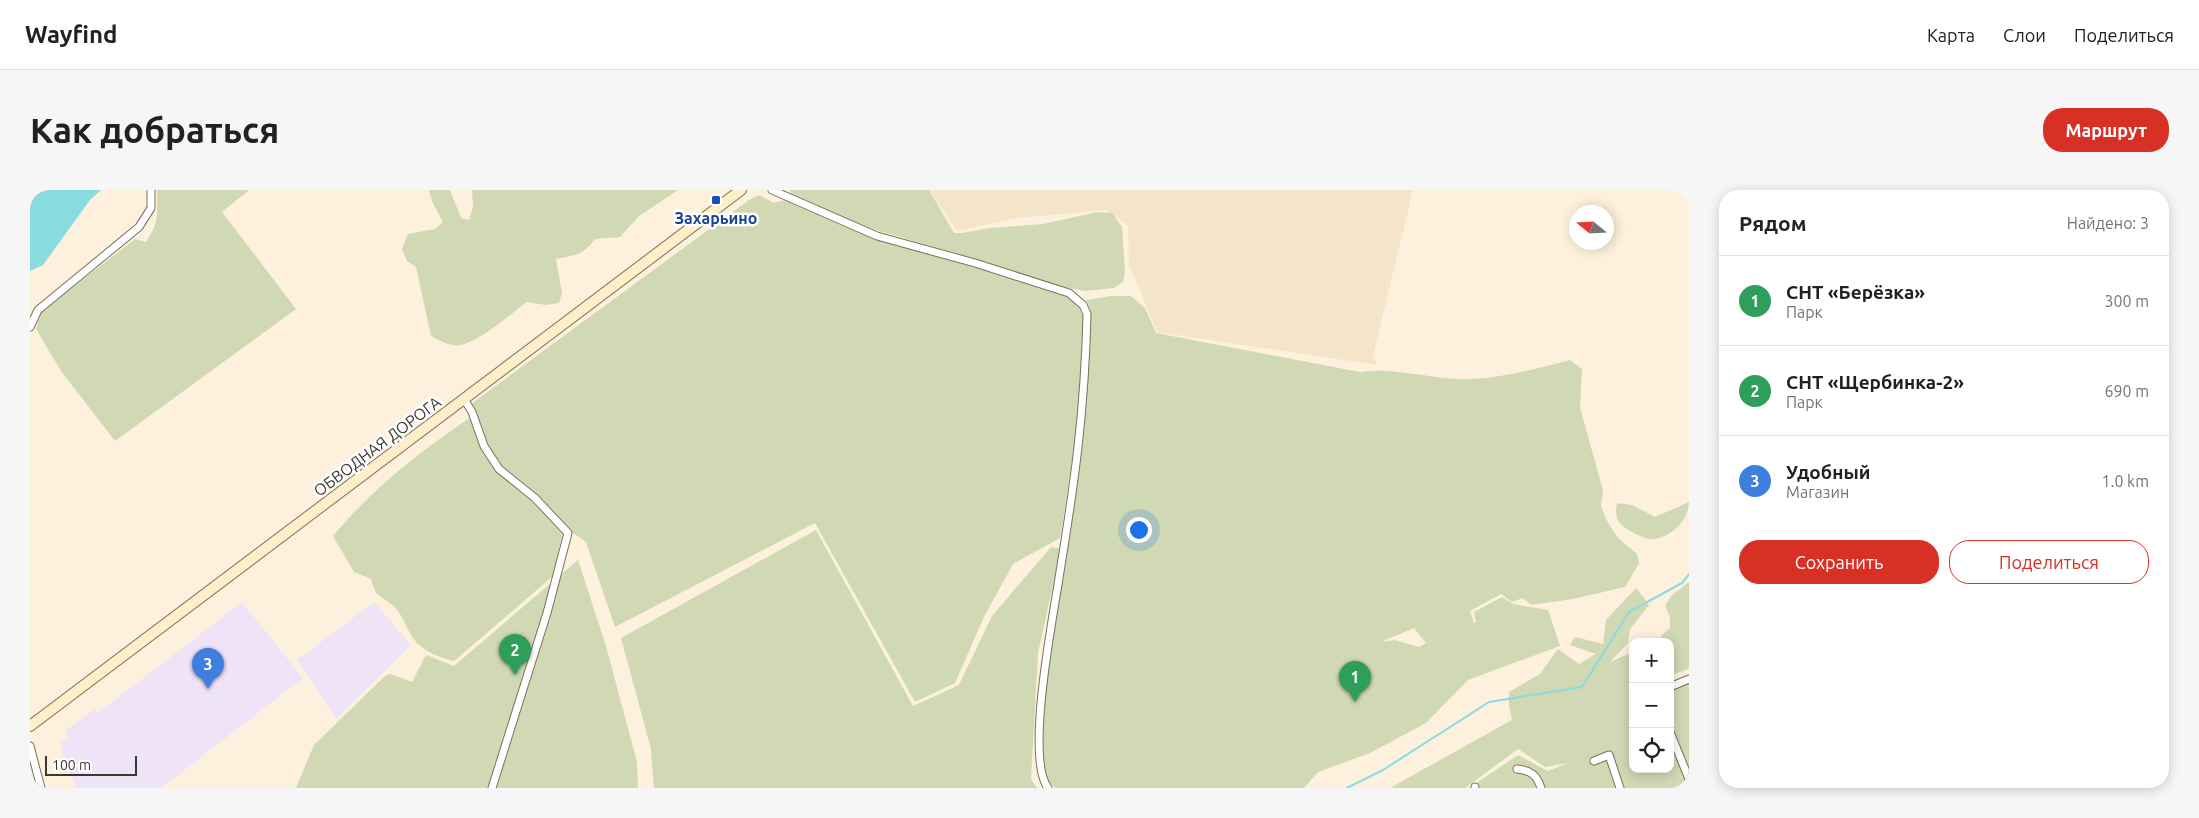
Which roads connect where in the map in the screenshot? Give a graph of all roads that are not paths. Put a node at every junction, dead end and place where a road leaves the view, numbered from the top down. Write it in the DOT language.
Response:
graph roads {
  1 [pos="152,190"];
  2 [pos="741,190"];
  3 [pos="772,190"];
  4 [pos="30,326"];
  5 [pos="464,399"];
  6 [pos="1689,679"];
  7 [pos="1674,685"];
  8 [pos="30,726"];
  9 [pos="1674,742"];
  10 [pos="30,746"];
  11 [pos="1594,761"];
  12 [pos="1517,769"];
  13 [pos="1689,779"];
  14 [pos="41,788"];
  15 [pos="492,788"];
  16 [pos="1048,788"];
  17 [pos="1541,788"];
  18 [pos="1620,788"];
  1 -- 4 [label="street"];
  2 -- 5 [label="main road, ОБВОДНАЯ ДОРОГА"];
  3 -- 16 [label="street"];
  5 -- 8 [label="main road, ОБВОДНАЯ ДОРОГА"];
  5 -- 15 [label="street"];
  6 -- 7 [label="street"];
  9 -- 13 [label="street"];
  10 -- 14 [label="street"];
  11 -- 18 [label="street"];
  12 -- 17 [label="street"];
}
